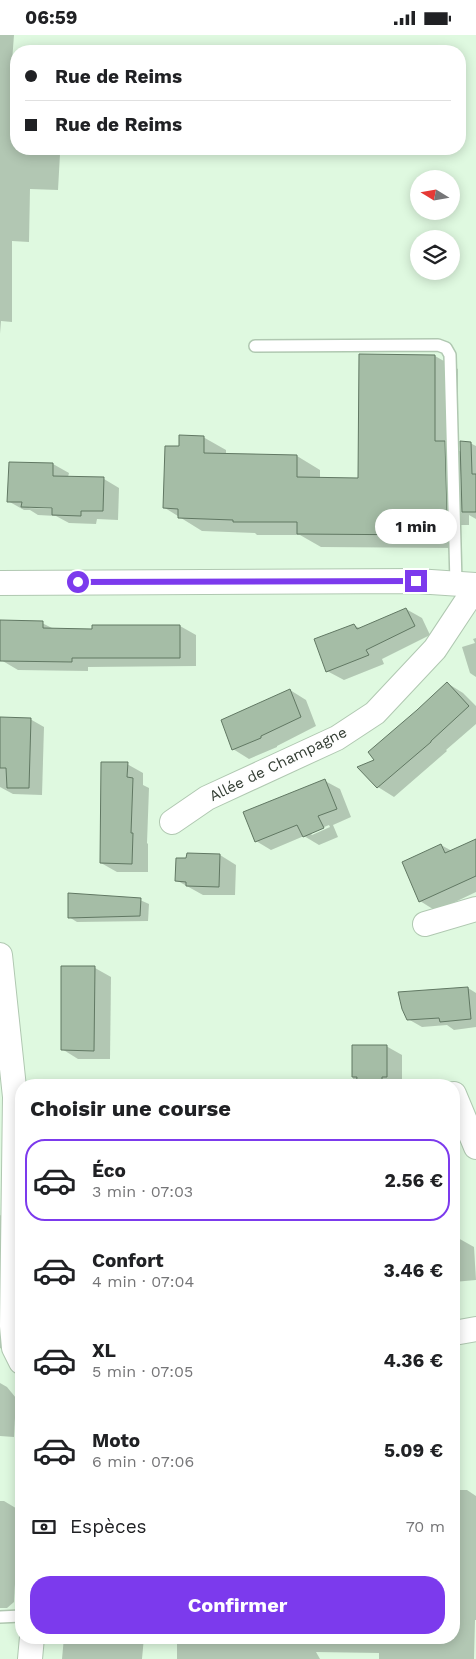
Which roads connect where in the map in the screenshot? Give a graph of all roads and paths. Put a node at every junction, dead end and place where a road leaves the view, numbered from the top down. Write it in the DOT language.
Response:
graph roads {
  1 [pos="256,345"];
  2 [pos="0,583"];
  3 [pos="469,585"];
  4 [pos="172,822"];
  5 [pos="476,909"];
  6 [pos="425,924"];
  7 [pos="0,955"];
  8 [pos="15,1097"];
  9 [pos="15,1097"];
  10 [pos="460,1109"];
  11 [pos="476,1147"];
  12 [pos="476,1329"];
  13 [pos="460,1332"];
  14 [pos="15,1350"];
  15 [pos="0,1359"];
  16 [pos="15,1366"];
  17 [pos="15,1616"];
  18 [pos="0,1617"];
  19 [pos="31,1644"];
  20 [pos="30,1659"];
  1 -- 3 [label="lane"];
  2 -- 3 [label="street"];
  3 -- 4 [label="street, Allée de Champagne"];
  5 -- 6 [label="street"];
  7 -- 8 [label="street"];
  9 -- 14 [label="street"];
  10 -- 11 [label="street"];
  12 -- 13 [label="street"];
  15 -- 16 [label="street"];
  17 -- 18 [label="lane"];
  19 -- 20 [label="street"];
}
